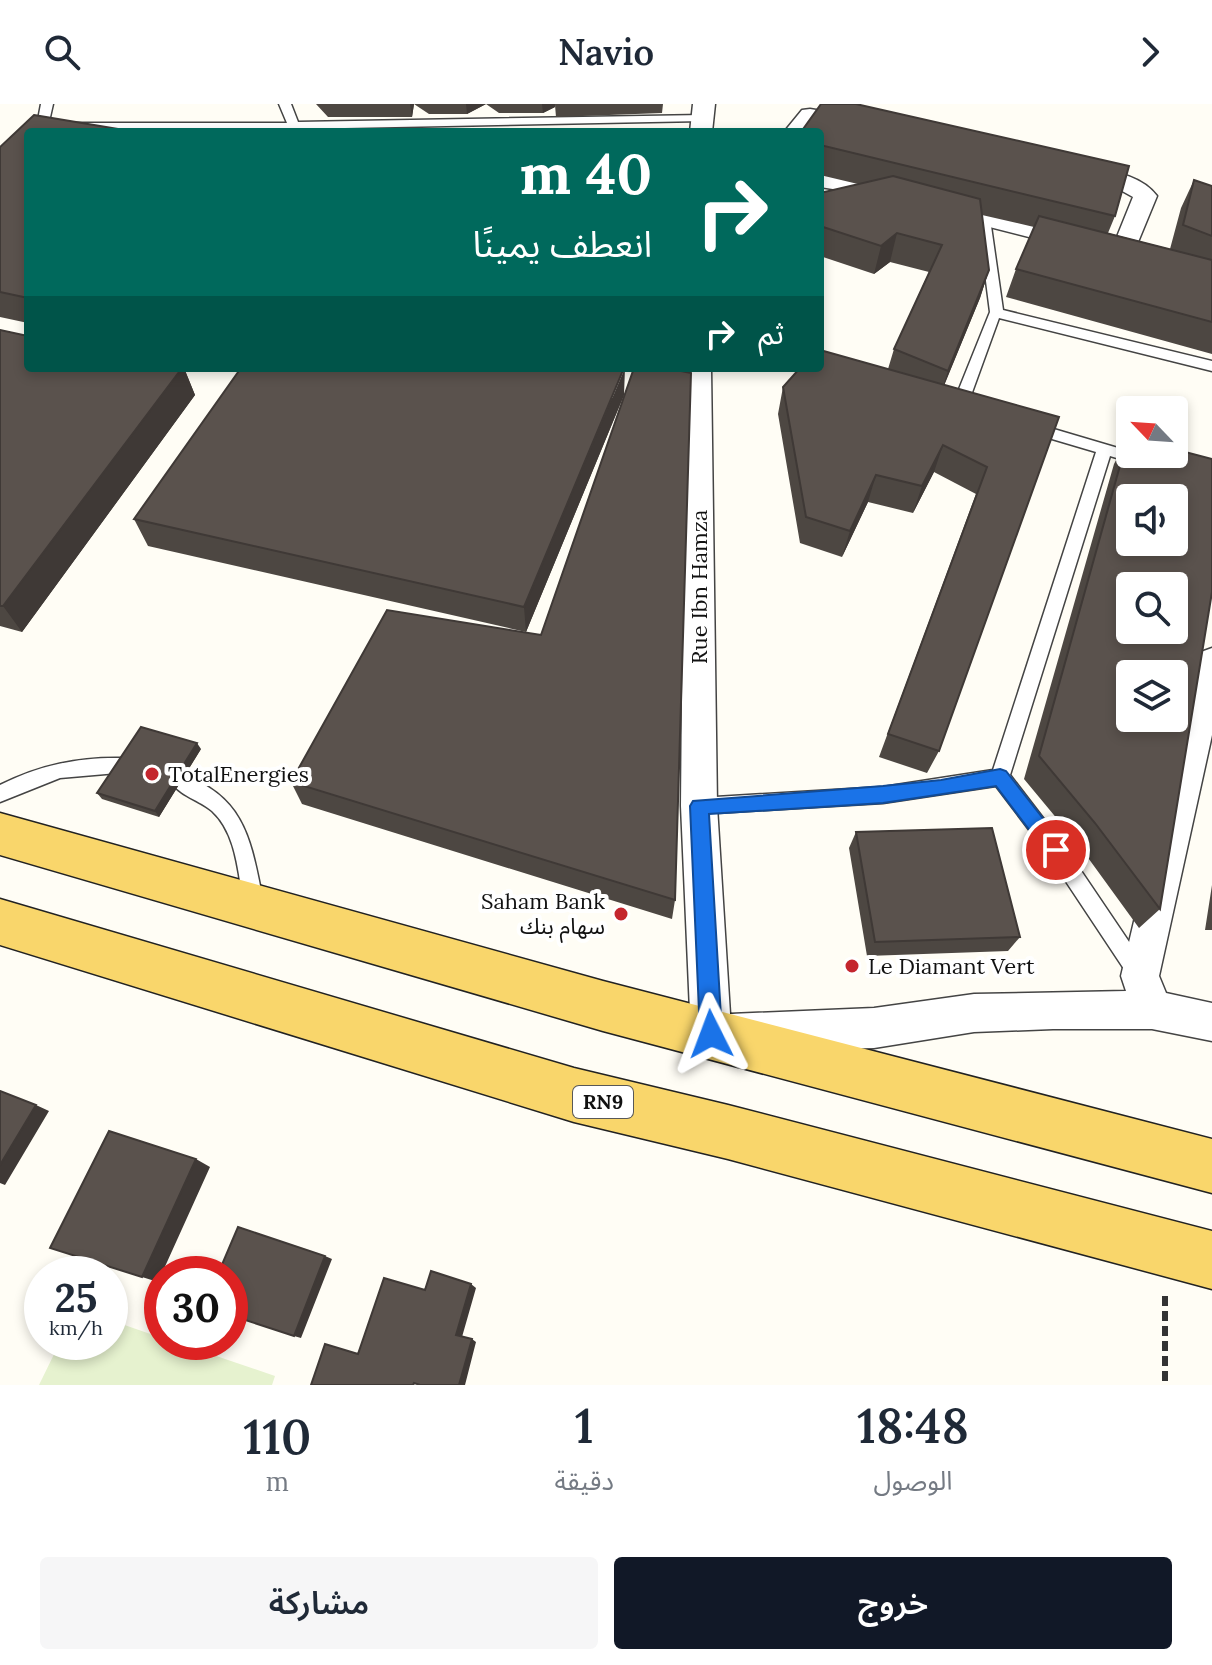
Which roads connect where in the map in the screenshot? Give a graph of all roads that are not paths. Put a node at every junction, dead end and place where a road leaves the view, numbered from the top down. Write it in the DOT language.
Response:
graph roads {
  1 [pos="47,104"];
  2 [pos="285,104"];
  3 [pos="703,118"];
  4 [pos="294,126"];
  5 [pos="38,128"];
  6 [pos="123,128"];
  7 [pos="797,128"];
  8 [pos="886,129"];
  9 [pos="1051,166"];
  10 [pos="824,181"];
  11 [pos="984,219"];
  12 [pos="1106,250"];
  13 [pos="1152,263"];
  14 [pos="997,313"];
  15 [pos="1212,366"];
  16 [pos="698,372"];
  17 [pos="992,415"];
  18 [pos="1020,424"];
  19 [pos="1104,450"];
  20 [pos="1116,453"];
  21 [pos="1212,661"];
  22 [pos="123,766"];
  23 [pos="1000,777"];
  24 [pos="181,782"];
  25 [pos="0,794"];
  26 [pos="699,806"];
  27 [pos="0,834"];
  28 [pos="254,905"];
  29 [pos="0,922"];
  30 [pos="1146,993"];
  31 [pos="1212,1022"];
  32 [pos="711,1034"];
  33 [pos="1212,1166"];
  34 [pos="1188,1254"];
  1 -- 5 [label="lane"];
  2 -- 4 [label="lane"];
  3 -- 4 [label="lane"];
  4 -- 6 [label="lane"];
  7 -- 8 [label="street"];
  9 -- 12 [label="street"];
  10 -- 11 [label="street"];
  11 -- 12 [label="street"];
  11 -- 14 [label="lane"];
  12 -- 13 [label="street"];
  14 -- 15 [label="lane"];
  14 -- 17 [label="lane"];
  16 -- 26 [label="street, Rue Ibn Hamza"];
  18 -- 19 [label="lane"];
  19 -- 20 [label="lane"];
  19 -- 23 [label="lane"];
  21 -- 30 [label="street"];
  22 -- 25 [label="lane"];
  23 -- 26 [label="lane"];
  23 -- 30 [label="lane"];
  24 -- 28 [label="lane"];
  26 -- 32 [label="street, Rue Ibn Hamza"];
  27 -- 28 [label="main road"];
  28 -- 32 [label="main road"];
  29 -- 34 [label="main road, RN9"];
  30 -- 31 [label="street"];
  30 -- 32 [label="street"];
  32 -- 33 [label="main road"];
}
